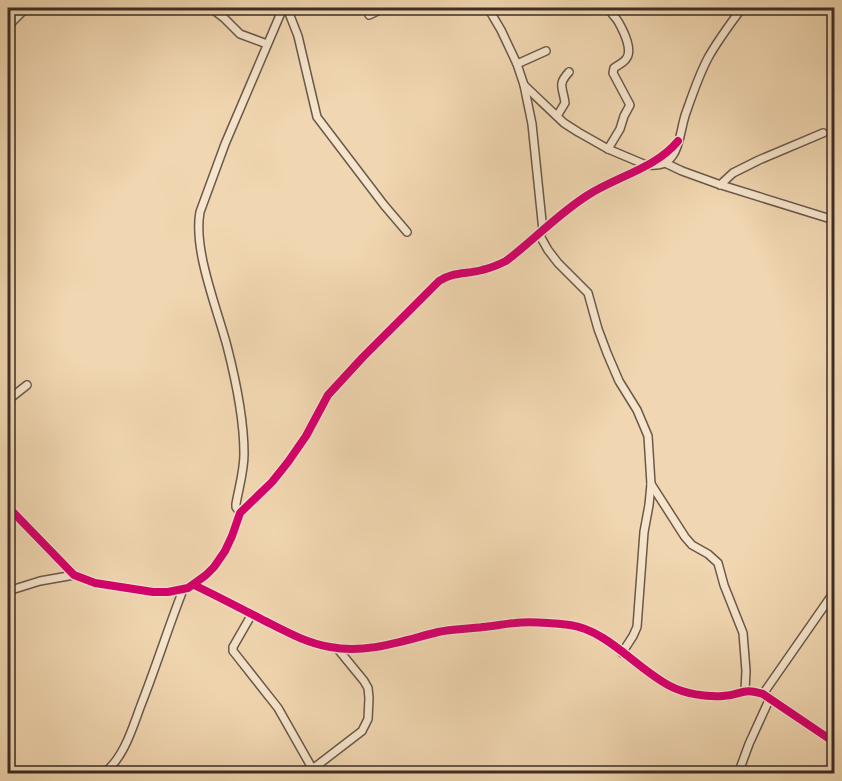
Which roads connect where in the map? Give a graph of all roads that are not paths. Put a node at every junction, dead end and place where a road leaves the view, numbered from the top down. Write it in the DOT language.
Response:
graph roads {
  1 [pos="26,8"];
  2 [pos="211,8"];
  3 [pos="285,8"];
  4 [pos="384,8"];
  5 [pos="488,8"];
  6 [pos="608,8"];
  7 [pos="742,8"];
  8 [pos="369,15"];
  9 [pos="8,26"];
  10 [pos="267,44"];
  11 [pos="546,51"];
  12 [pos="517,64"];
  13 [pos="569,72"];
  14 [pos="524,85"];
  15 [pos="557,116"];
  16 [pos="823,134"];
  17 [pos="608,148"];
  18 [pos="662,161"];
  19 [pos="647,165"];
  20 [pos="720,185"];
  21 [pos="834,220"];
  22 [pos="407,232"];
  23 [pos="541,232"];
  24 [pos="27,385"];
  25 [pos="8,400"];
  26 [pos="651,484"];
  27 [pos="8,507"];
  28 [pos="240,513"];
  29 [pos="74,575"];
  30 [pos="194,585"];
  31 [pos="183,590"];
  32 [pos="8,591"];
  33 [pos="834,592"];
  34 [pos="252,614"];
  35 [pos="338,648"];
  36 [pos="622,653"];
  37 [pos="745,690"];
  38 [pos="763,694"];
  39 [pos="770,698"];
  40 [pos="834,742"];
  41 [pos="309,771"];
  42 [pos="103,774"];
  43 [pos="738,774"];
  1 -- 9 [label="street"];
  2 -- 10 [label="street"];
  3 -- 10 [label="street"];
  3 -- 22 [label="street"];
  4 -- 8 [label="street"];
  5 -- 12 [label="street"];
  6 -- 17 [label="street"];
  7 -- 18 [label="street"];
  10 -- 28 [label="street"];
  11 -- 12 [label="street"];
  12 -- 14 [label="street"];
  13 -- 15 [label="street"];
  14 -- 15 [label="street"];
  14 -- 23 [label="street"];
  15 -- 17 [label="street"];
  16 -- 20 [label="street"];
  17 -- 19 [label="street"];
  18 -- 19 [label="street"];
  18 -- 20 [label="street"];
  19 -- 23 [label="street"];
  20 -- 21 [label="street"];
  23 -- 26 [label="street"];
  23 -- 28 [label="street"];
  24 -- 25 [label="street"];
  26 -- 36 [label="street"];
  26 -- 37 [label="street"];
  27 -- 29 [label="street"];
  28 -- 30 [label="street"];
  29 -- 31 [label="street"];
  29 -- 32 [label="street"];
  30 -- 31 [label="street"];
  30 -- 34 [label="street"];
  31 -- 42 [label="street"];
  33 -- 38 [label="street"];
  34 -- 35 [label="street"];
  34 -- 41 [label="street"];
  35 -- 36 [label="street"];
  35 -- 41 [label="street"];
  36 -- 37 [label="street"];
  37 -- 38 [label="street"];
  38 -- 39 [label="street"];
  39 -- 40 [label="street"];
  39 -- 43 [label="street"];
}
